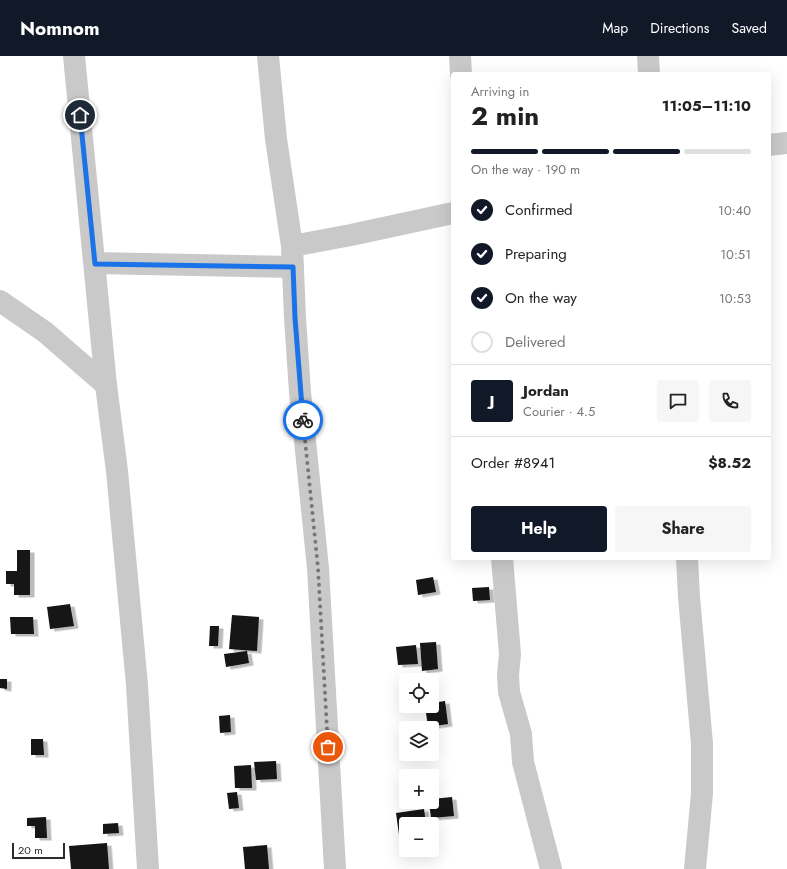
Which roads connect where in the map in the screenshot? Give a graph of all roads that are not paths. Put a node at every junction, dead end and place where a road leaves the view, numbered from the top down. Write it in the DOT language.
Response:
graph roads {
  1 [pos="74,56"];
  2 [pos="268,56"];
  3 [pos="460,56"];
  4 [pos="648,56"];
  5 [pos="461,72"];
  6 [pos="649,72"];
  7 [pos="787,143"];
  8 [pos="771,145"];
  9 [pos="451,213"];
  10 [pos="292,256"];
  11 [pos="95,264"];
  12 [pos="0,301"];
  13 [pos="106,385"];
  14 [pos="502,560"];
  15 [pos="686,560"];
  16 [pos="148,869"];
  17 [pos="335,869"];
  18 [pos="551,869"];
  19 [pos="695,869"];
  1 -- 11 [label="street"];
  2 -- 10 [label="street"];
  3 -- 5 [label="street"];
  4 -- 6 [label="street"];
  7 -- 8 [label="street"];
  9 -- 10 [label="street"];
  10 -- 11 [label="street"];
  10 -- 17 [label="street"];
  11 -- 13 [label="street"];
  12 -- 13 [label="street"];
  13 -- 16 [label="street"];
  14 -- 18 [label="street"];
  15 -- 19 [label="street"];
}
